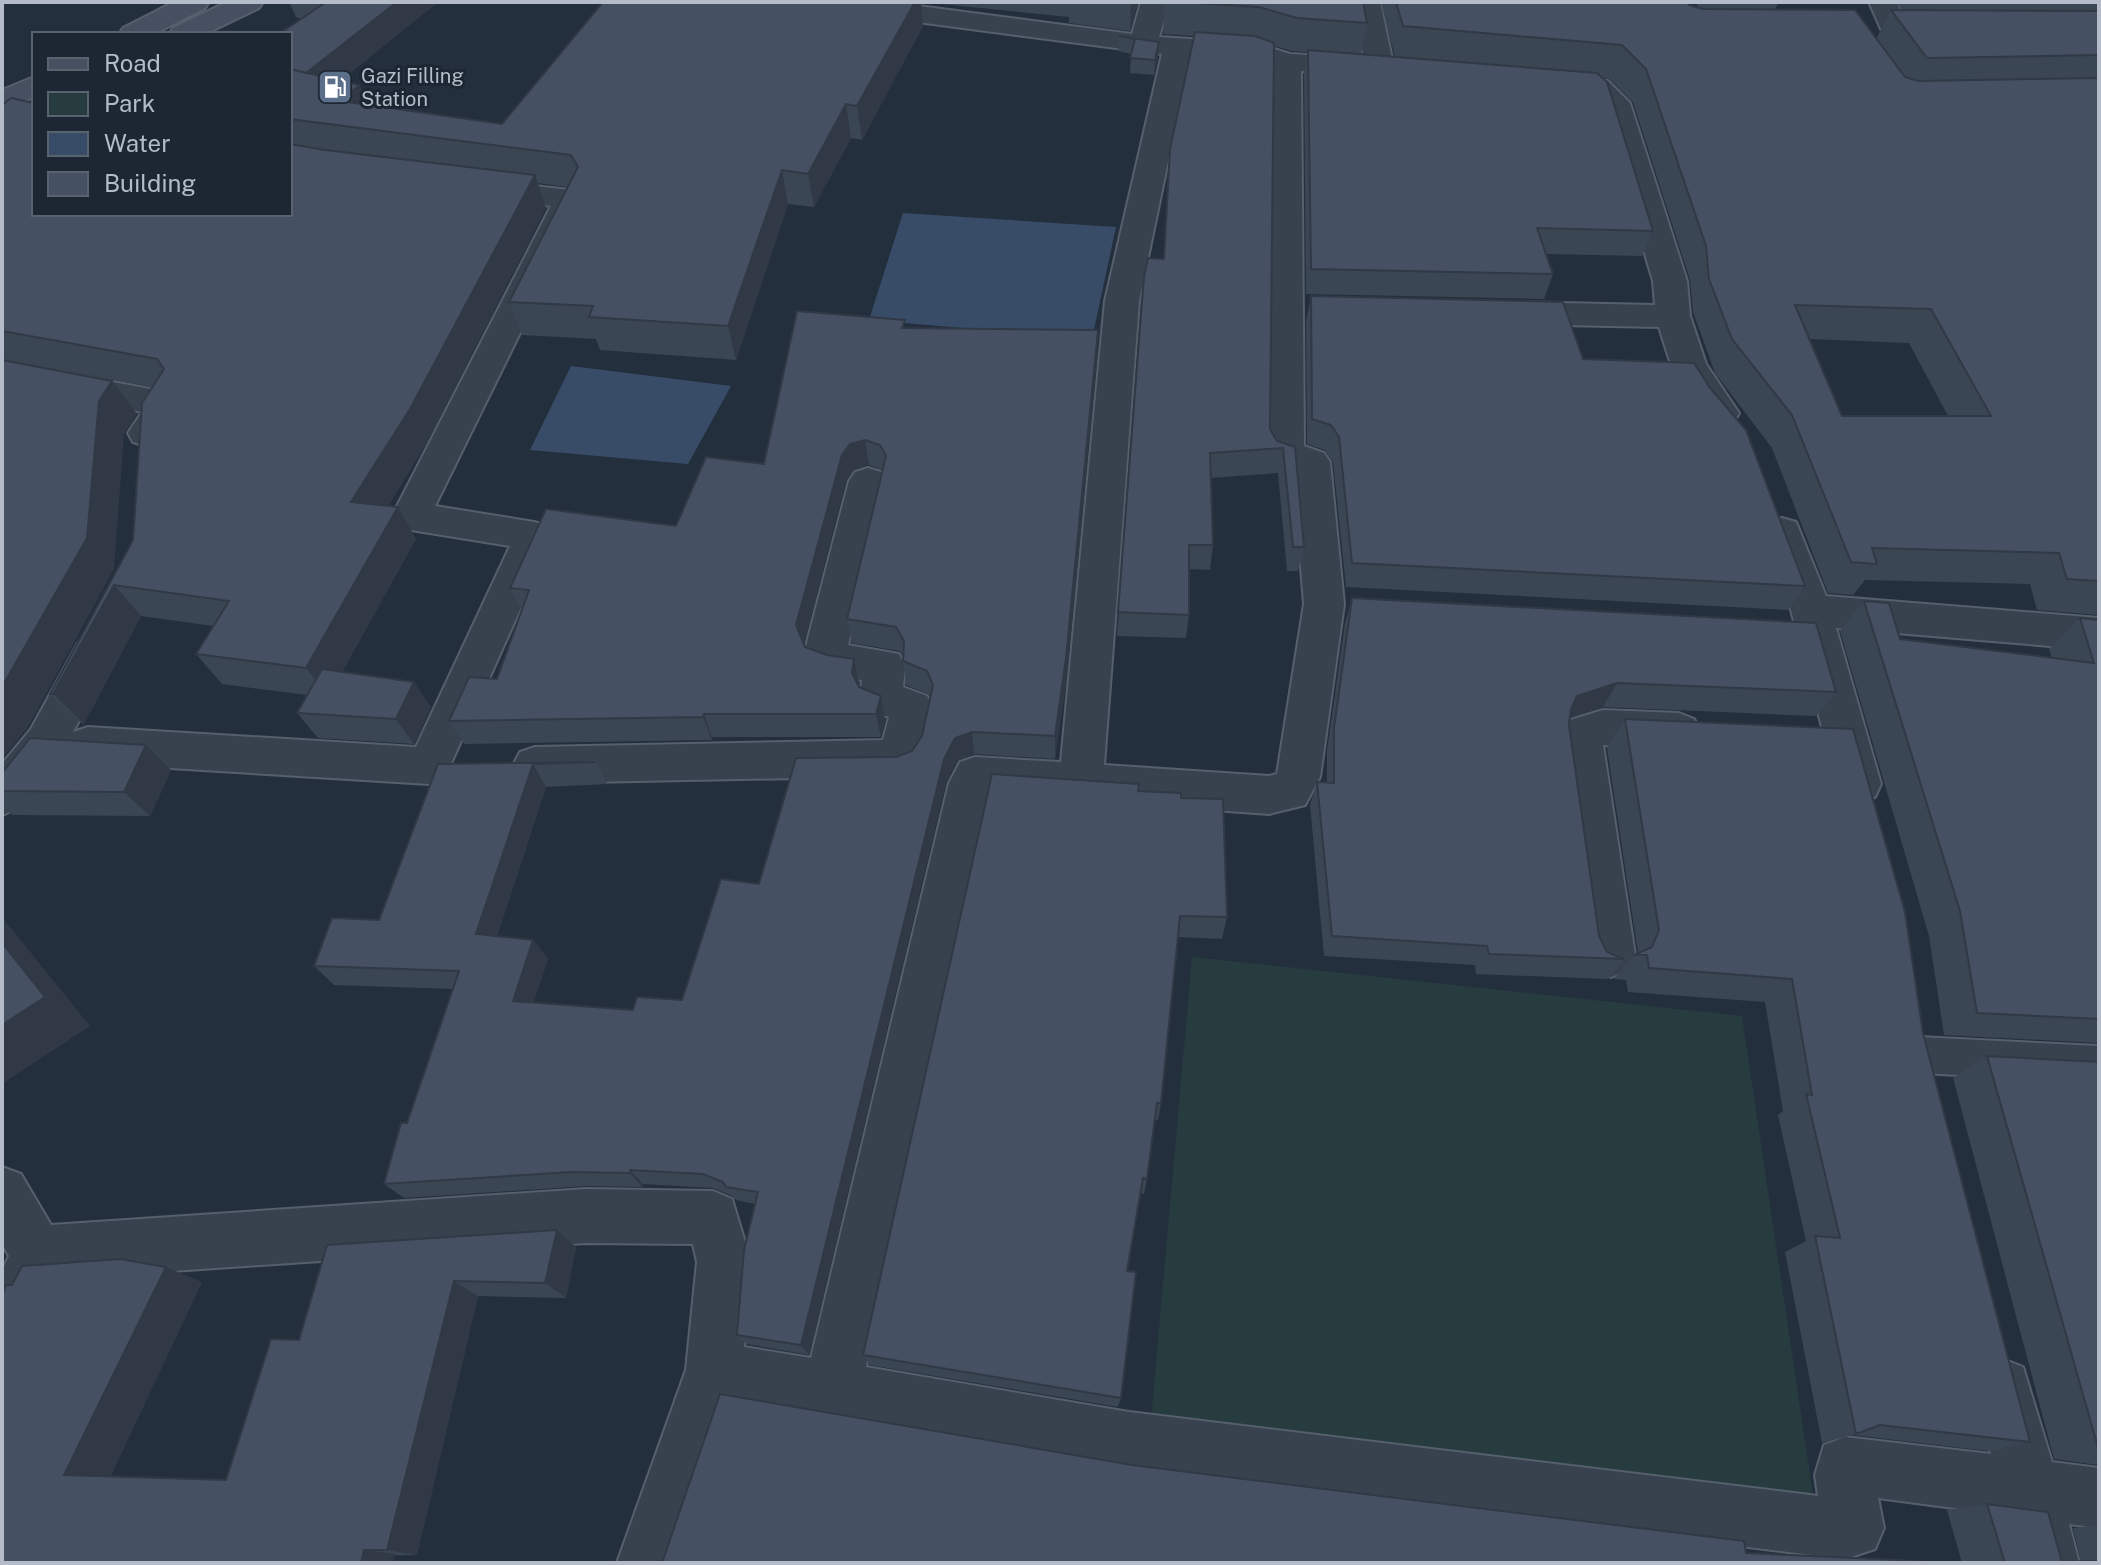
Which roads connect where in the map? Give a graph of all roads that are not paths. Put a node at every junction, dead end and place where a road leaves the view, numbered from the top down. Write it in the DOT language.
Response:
graph roads {
  1 [pos="195,2"];
  2 [pos="249,2"];
  3 [pos="826,2"];
  4 [pos="1155,2"];
  5 [pos="1366,2"];
  6 [pos="1883,2"];
  7 [pos="137,32"];
  8 [pos="187,32"];
  9 [pos="1864,32"];
  10 [pos="1895,32"];
  11 [pos="1927,32"];
  12 [pos="1160,44"];
  13 [pos="1287,62"];
  14 [pos="1535,82"];
  15 [pos="448,185"];
  16 [pos="1472,312"];
  17 [pos="1673,316"];
  18 [pos="2,373"];
  19 [pos="1742,437"];
  20 [pos="144,464"];
  21 [pos="868,481"];
  22 [pos="1768,493"];
  23 [pos="109,623"];
  24 [pos="1804,623"];
  25 [pos="2099,634"];
  26 [pos="1725,733"];
  27 [pos="28,751"];
  28 [pos="429,766"];
  29 [pos="1081,782"];
  30 [pos="2,796"];
  31 [pos="1872,830"];
  32 [pos="1611,955"];
  33 [pos="1921,1055"];
  34 [pos="2099,1064"];
  35 [pos="2,1193"];
  36 [pos="37,1253"];
  37 [pos="2,1338"];
  38 [pos="1992,1340"];
  39 [pos="714,1370"];
  40 [pos="832,1391"];
  41 [pos="2030,1490"];
  42 [pos="2099,1498"];
  43 [pos="647,1563"];
  44 [pos="2049,1563"];
  1 -- 7 [label="main road"];
  2 -- 8 [label="main road"];
  3 -- 12 [label="street"];
  4 -- 12 [label="street"];
  5 -- 13 [label="street"];
  6 -- 10 [label="street"];
  9 -- 10 [label="street"];
  10 -- 11 [label="street"];
  12 -- 13 [label="street"];
  12 -- 29 [label="street"];
  13 -- 29 [label="street"];
  14 -- 17 [label="street"];
  15 -- 28 [label="street"];
  16 -- 17 [label="street"];
  17 -- 19 [label="street"];
  18 -- 20 [label="street"];
  21 -- 28 [label="street"];
  22 -- 24 [label="street"];
  23 -- 27 [label="street"];
  24 -- 25 [label="street"];
  24 -- 31 [label="street"];
  26 -- 32 [label="street"];
  27 -- 28 [label="street"];
  27 -- 30 [label="street"];
  29 -- 40 [label="street"];
  33 -- 34 [label="lane"];
  35 -- 36 [label="street"];
  36 -- 37 [label="street"];
  36 -- 39 [label="street"];
  38 -- 41 [label="street"];
  39 -- 40 [label="street"];
  39 -- 43 [label="street"];
  40 -- 41 [label="street"];
  41 -- 42 [label="street"];
  41 -- 44 [label="street"];
}
